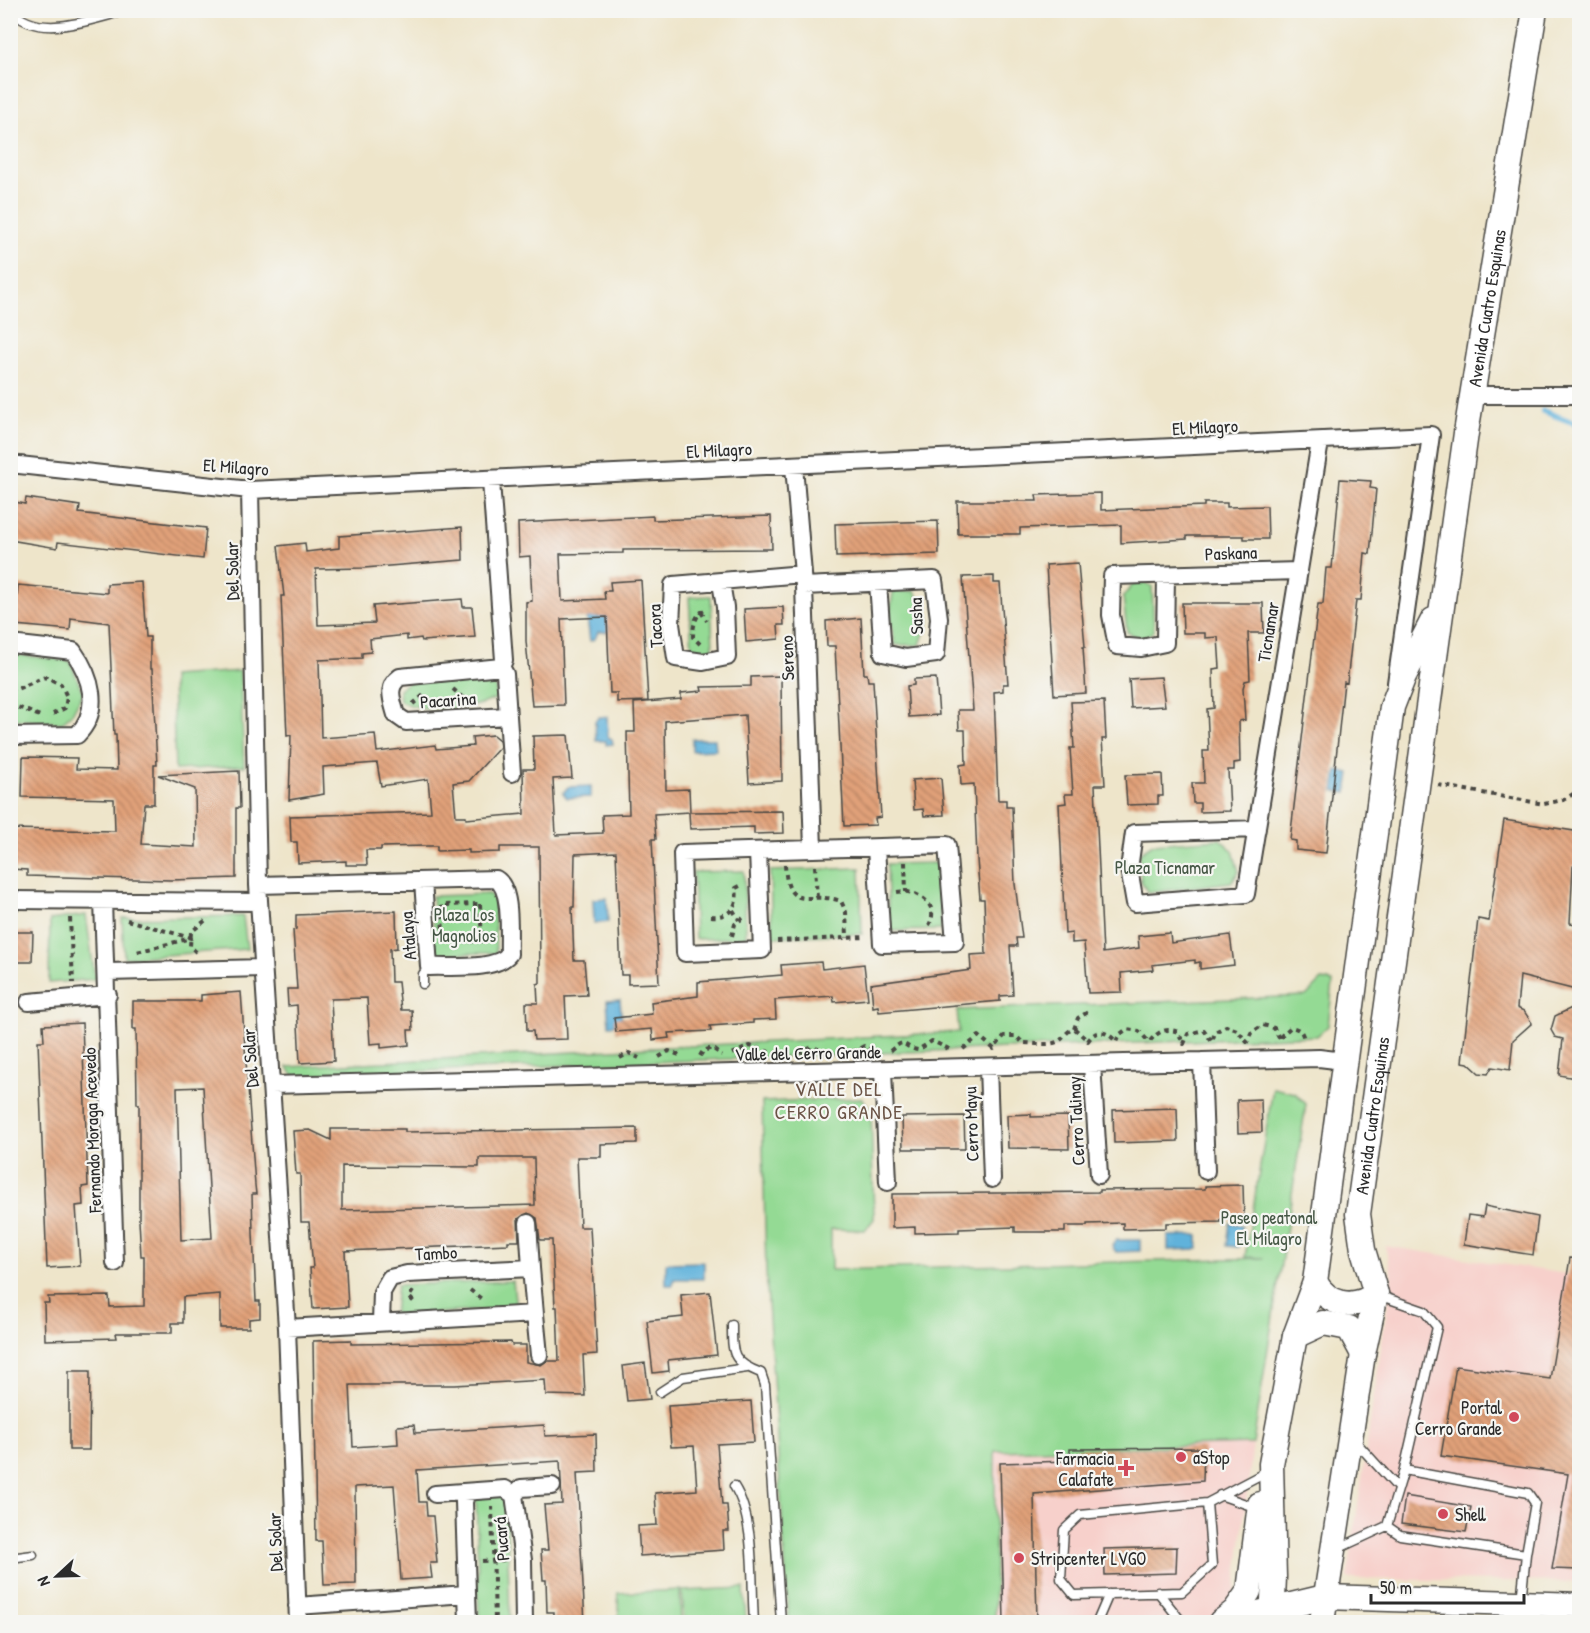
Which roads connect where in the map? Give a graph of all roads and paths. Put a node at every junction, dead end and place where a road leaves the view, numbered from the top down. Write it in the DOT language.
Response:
graph roads {
  1 [pos="11,10"];
  2 [pos="129,10"];
  3 [pos="1535,10"];
  4 [pos="1472,395"];
  5 [pos="1580,395"];
  6 [pos="1431,435"];
  7 [pos="1320,442"];
  8 [pos="10,464"];
  9 [pos="794,466"];
  10 [pos="491,481"];
  11 [pos="250,490"];
  12 [pos="1298,571"];
  13 [pos="1166,575"];
  14 [pos="803,580"];
  15 [pos="721,582"];
  16 [pos="878,583"];
  17 [pos="1441,604"];
  18 [pos="725,606"];
  19 [pos="701,612"];
  20 [pos="708,626"];
  21 [pos="705,643"];
  22 [pos="10,644"];
  23 [pos="501,667"];
  24 [pos="10,692"];
  25 [pos="10,704"];
  26 [pos="1392,707"];
  27 [pos="507,716"];
  28 [pos="10,736"];
  29 [pos="512,772"];
  30 [pos="1418,781"];
  31 [pos="1580,790"];
  32 [pos="1257,829"];
  33 [pos="876,848"];
  34 [pos="905,848"];
  35 [pos="813,849"];
  36 [pos="784,851"];
  37 [pos="758,852"];
  38 [pos="759,878"];
  39 [pos="423,881"];
  40 [pos="906,892"];
  41 [pos="259,894"];
  42 [pos="817,898"];
  43 [pos="10,900"];
  44 [pos="69,901"];
  45 [pos="237,902"];
  46 [pos="104,908"];
  47 [pos="733,910"];
  48 [pos="760,912"];
  49 [pos="711,916"];
  50 [pos="739,920"];
  51 [pos="928,925"];
  52 [pos="881,931"];
  53 [pos="191,938"];
  54 [pos="847,938"];
  55 [pos="443,942"];
  56 [pos="761,942"];
  57 [pos="730,951"];
  58 [pos="107,965"];
  59 [pos="429,967"];
  60 [pos="263,968"];
  61 [pos="231,969"];
  62 [pos="423,984"];
  63 [pos="108,995"];
  64 [pos="74,998"];
  65 [pos="29,1002"];
  66 [pos="1088,1012"];
  67 [pos="1074,1029"];
  68 [pos="1304,1041"];
  69 [pos="922,1048"];
  70 [pos="1202,1061"];
  71 [pos="1344,1061"];
  72 [pos="1092,1064"];
  73 [pos="988,1067"];
  74 [pos="884,1071"];
  75 [pos="272,1085"];
  76 [pos="1206,1171"];
  77 [pos="1099,1175"];
  78 [pos="992,1179"];
  79 [pos="888,1182"];
  80 [pos="528,1223"];
  81 [pos="116,1263"];
  82 [pos="531,1268"];
  83 [pos="1315,1282"];
  84 [pos="1376,1294"];
  85 [pos="535,1314"];
  86 [pos="381,1323"];
  87 [pos="732,1324"];
  88 [pos="286,1328"];
  89 [pos="1295,1335"];
  90 [pos="1363,1354"];
  91 [pos="539,1355"];
  92 [pos="748,1368"];
  93 [pos="660,1392"];
  94 [pos="1350,1436"];
  95 [pos="1269,1468"];
  96 [pos="1404,1470"];
  97 [pos="552,1486"];
  98 [pos="734,1486"];
  99 [pos="1397,1487"];
  100 [pos="491,1490"];
  101 [pos="435,1494"];
  102 [pos="466,1494"];
  103 [pos="514,1495"];
  104 [pos="1220,1495"];
  105 [pos="1207,1503"];
  106 [pos="1259,1509"];
  107 [pos="1387,1526"];
  108 [pos="1332,1552"];
  109 [pos="1526,1554"];
  110 [pos="33,1555"];
  111 [pos="10,1558"];
  112 [pos="523,1560"];
  113 [pos="465,1561"];
  114 [pos="1158,1593"];
  115 [pos="466,1594"];
  116 [pos="1108,1594"];
  117 [pos="1325,1597"];
  118 [pos="1580,1605"];
  119 [pos="1520,1612"];
  120 [pos="297,1614"];
  121 [pos="1272,1617"];
  122 [pos="468,1623"];
  123 [pos="495,1623"];
  124 [pos="524,1623"];
  125 [pos="754,1623"];
  126 [pos="781,1623"];
  127 [pos="1097,1623"];
  128 [pos="1182,1623"];
  129 [pos="1221,1623"];
  130 [pos="1322,1623"];
  1 -- 2 [label="lane"];
  3 -- 4 [label="main road, Avenida Cuatro Esquinas"];
  4 -- 5 [label="street"];
  4 -- 17 [label="main road, Avenida Cuatro Esquinas"];
  6 -- 7 [label="street, El Milagro"];
  6 -- 26 [label="street, Avenida Cuatro Esquinas"];
  7 -- 9 [label="street, El Milagro"];
  7 -- 12 [label="street, Ticnamar"];
  8 -- 11 [label="street, El Milagro"];
  9 -- 10 [label="street, El Milagro"];
  9 -- 14 [label="street, Sereno"];
  10 -- 11 [label="street, El Milagro"];
  10 -- 23 [label="street"];
  11 -- 41 [label="street, Del Solar"];
  12 -- 13 [label="street, Paskana"];
  12 -- 32 [label="street, Ticnamar"];
  13 -- 13 [label="street, Paskana"];
  14 -- 15 [label="street, Tacora"];
  14 -- 16 [label="street, Sasha"];
  14 -- 35 [label="street, Sereno"];
  15 -- 18 [label="street, Tacora"];
  15 -- 18 [label="street, Tacora"];
  16 -- 16 [label="street, Sasha"];
  17 -- 26 [label="main road, Avenida Cuatro Esquinas"];
  17 -- 30 [label="main road, Avenida Cuatro Esquinas"];
  18 -- 19 [label="path"];
  19 -- 20 [label="path"];
  19 -- 21 [label="path"];
  22 -- 28 [label="street"];
  23 -- 27 [label="street"];
  23 -- 27 [label="street, Pacarina"];
  24 -- 25 [label="path"];
  26 -- 71 [label="main road, Avenida Cuatro Esquinas"];
  27 -- 29 [label="street"];
  30 -- 31 [label="path"];
  30 -- 84 [label="main road, Avenida Cuatro Esquinas"];
  32 -- 32 [label="street, Ticnamar"];
  33 -- 34 [label="street"];
  33 -- 35 [label="street"];
  33 -- 52 [label="street"];
  34 -- 40 [label="path"];
  34 -- 52 [label="street"];
  35 -- 36 [label="street"];
  35 -- 42 [label="path"];
  36 -- 37 [label="street"];
  36 -- 42 [label="path"];
  37 -- 38 [label="street"];
  37 -- 57 [label="street"];
  38 -- 47 [label="path"];
  38 -- 48 [label="street"];
  39 -- 41 [label="street, Atalaya"];
  39 -- 59 [label="street, Atalaya"];
  39 -- 59 [label="street, Atalaya"];
  40 -- 51 [label="path"];
  40 -- 52 [label="path"];
  41 -- 45 [label="street"];
  41 -- 60 [label="street, Del Solar"];
  42 -- 54 [label="path"];
  43 -- 44 [label="street"];
  44 -- 46 [label="street"];
  44 -- 64 [label="path"];
  45 -- 46 [label="street"];
  45 -- 53 [label="path"];
  46 -- 53 [label="path"];
  46 -- 58 [label="street, Fernando Moraga Acevedo"];
  47 -- 49 [label="path"];
  47 -- 50 [label="path"];
  48 -- 50 [label="path"];
  48 -- 56 [label="street"];
  50 -- 57 [label="path"];
  52 -- 54 [label="path"];
  53 -- 58 [label="path"];
  53 -- 61 [label="path"];
  54 -- 56 [label="path"];
  55 -- 55 [label="path"];
  56 -- 57 [label="street"];
  58 -- 61 [label="street"];
  58 -- 63 [label="street, Fernando Moraga Acevedo"];
  59 -- 62 [label="lane"];
  60 -- 61 [label="street"];
  60 -- 75 [label="street, Del Solar"];
  63 -- 64 [label="street"];
  63 -- 81 [label="street, Fernando Moraga Acevedo"];
  64 -- 65 [label="street"];
  66 -- 67 [label="path"];
  67 -- 68 [label="path"];
  67 -- 69 [label="path"];
  70 -- 71 [label="street, Valle del Cerro Grande"];
  70 -- 72 [label="street, Valle del Cerro Grande"];
  70 -- 76 [label="street"];
  71 -- 83 [label="main road, Avenida Cuatro Esquinas"];
  72 -- 73 [label="street, Valle del Cerro Grande"];
  72 -- 77 [label="street, Cerro Talinay"];
  73 -- 74 [label="street, Valle del Cerro Grande"];
  73 -- 78 [label="street, Cerro Mayu"];
  74 -- 75 [label="street, Valle del Cerro Grande"];
  74 -- 79 [label="street"];
  75 -- 88 [label="street, Del Solar"];
  80 -- 82 [label="street"];
  82 -- 85 [label="street"];
  82 -- 86 [label="street, Tambo"];
  83 -- 84 [label="main road"];
  83 -- 89 [label="main road, Avenida Cuatro Esquinas"];
  84 -- 90 [label="main road, Avenida Cuatro Esquinas"];
  84 -- 96 [label="lane"];
  85 -- 86 [label="street"];
  85 -- 91 [label="street"];
  86 -- 88 [label="street"];
  87 -- 92 [label="lane"];
  88 -- 120 [label="street, Del Solar"];
  89 -- 90 [label="main road"];
  89 -- 95 [label="main road, Avenida Cuatro Esquinas"];
  90 -- 94 [label="main road, Avenida Cuatro Esquinas"];
  92 -- 93 [label="lane"];
  92 -- 126 [label="lane"];
  94 -- 99 [label="lane"];
  94 -- 108 [label="main road, Avenida Cuatro Esquinas"];
  95 -- 104 [label="lane"];
  95 -- 106 [label="main road"];
  95 -- 121 [label="main road, Avenida Cuatro Esquinas"];
  96 -- 99 [label="lane"];
  96 -- 109 [label="lane"];
  97 -- 103 [label="street"];
  98 -- 125 [label="lane"];
  99 -- 107 [label="lane"];
  100 -- 102 [label="street, Pucará"];
  100 -- 103 [label="street, Pucará"];
  100 -- 123 [label="path"];
  101 -- 102 [label="street"];
  102 -- 113 [label="street, Pucará"];
  103 -- 112 [label="street, Pucará"];
  104 -- 105 [label="lane"];
  104 -- 106 [label="lane"];
  105 -- 114 [label="lane"];
  105 -- 116 [label="lane"];
  106 -- 129 [label="main road"];
  107 -- 108 [label="lane"];
  107 -- 109 [label="lane"];
  108 -- 117 [label="main road, Avenida Cuatro Esquinas"];
  109 -- 119 [label="lane"];
  110 -- 111 [label="lane"];
  112 -- 113 [label="path"];
  112 -- 124 [label="street, Pucará"];
  113 -- 115 [label="street, Pucará"];
  114 -- 116 [label="lane"];
  114 -- 128 [label="lane"];
  115 -- 120 [label="street"];
  115 -- 122 [label="street, Pucará"];
  116 -- 127 [label="lane"];
  117 -- 119 [label="main road"];
  117 -- 121 [label="main road"];
  117 -- 130 [label="main road, Avenida Cuatro Esquinas"];
  118 -- 119 [label="main road"];
  121 -- 129 [label="main road"];
}
